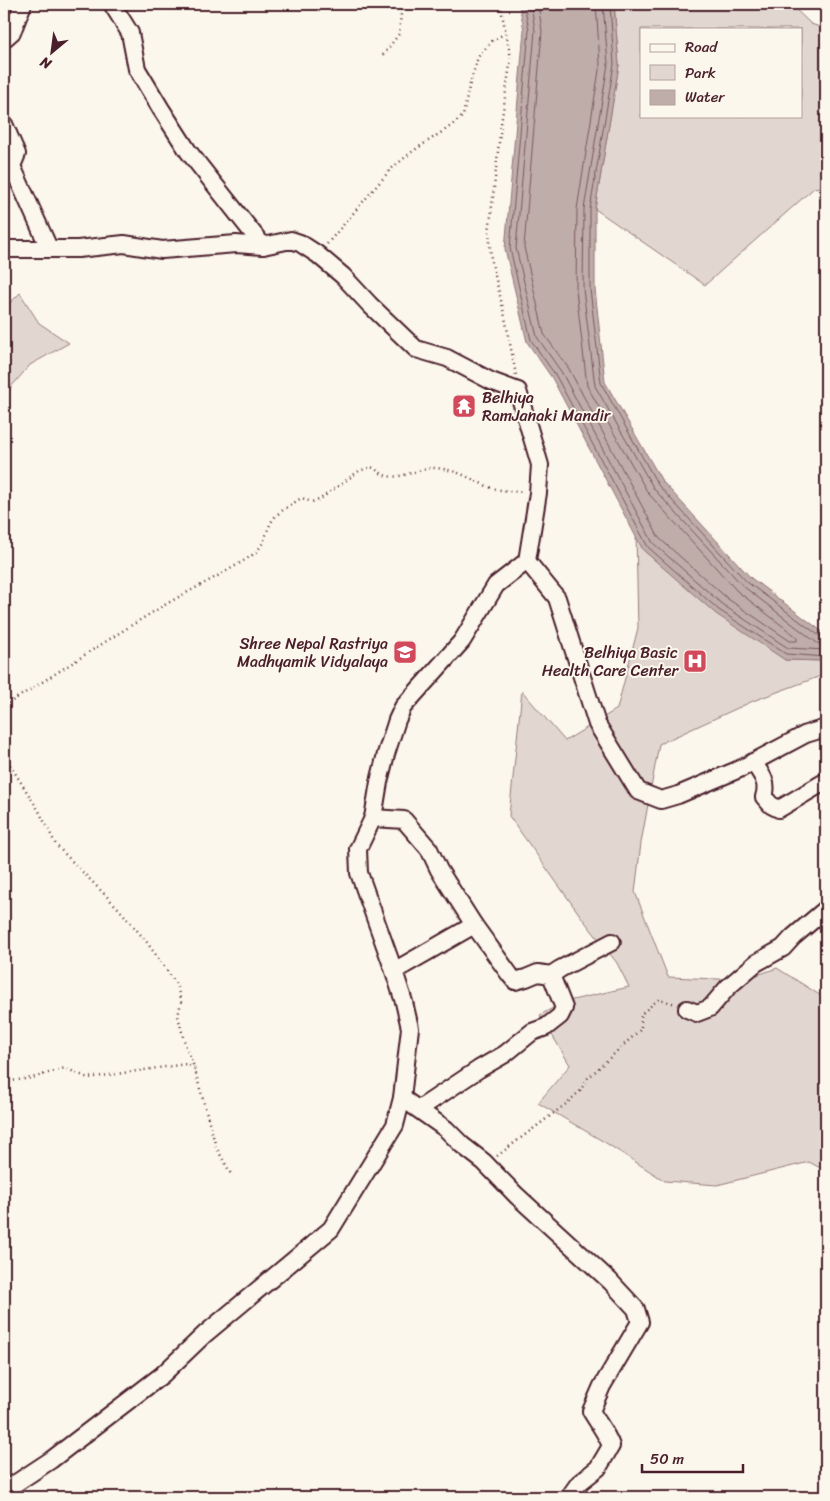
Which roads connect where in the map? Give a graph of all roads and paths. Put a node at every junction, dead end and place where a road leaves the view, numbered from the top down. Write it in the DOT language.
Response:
graph roads {
  1 [pos="23,4"];
  2 [pos="112,4"];
  3 [pos="402,4"];
  4 [pos="500,4"];
  5 [pos="506,33"];
  6 [pos="4,39"];
  7 [pos="383,55"];
  8 [pos="4,124"];
  9 [pos="264,246"];
  10 [pos="49,248"];
  11 [pos="4,249"];
  12 [pos="318,254"];
  13 [pos="518,391"];
  14 [pos="538,493"];
  15 [pos="527,561"];
  16 [pos="4,706"];
  17 [pos="826,728"];
  18 [pos="4,757"];
  19 [pos="753,762"];
  20 [pos="826,781"];
  21 [pos="373,818"];
  22 [pos="826,909"];
  23 [pos="474,925"];
  24 [pos="612,942"];
  25 [pos="394,971"];
  26 [pos="551,975"];
  27 [pos="688,1009"];
  28 [pos="194,1067"];
  29 [pos="4,1082"];
  30 [pos="402,1098"];
  31 [pos="419,1109"];
  32 [pos="484,1162"];
  33 [pos="232,1176"];
  34 [pos="4,1491"];
  35 [pos="569,1497"];
  1 -- 6 [label="street"];
  2 -- 9 [label="street"];
  3 -- 7 [label="path"];
  4 -- 5 [label="path"];
  5 -- 12 [label="path"];
  5 -- 13 [label="path"];
  8 -- 10 [label="street"];
  9 -- 10 [label="street"];
  9 -- 12 [label="street"];
  10 -- 11 [label="street"];
  12 -- 13 [label="street"];
  13 -- 14 [label="street"];
  14 -- 15 [label="street"];
  14 -- 16 [label="path"];
  15 -- 19 [label="street"];
  15 -- 21 [label="street"];
  17 -- 19 [label="street"];
  18 -- 28 [label="path"];
  19 -- 20 [label="street"];
  21 -- 23 [label="street"];
  21 -- 25 [label="street"];
  22 -- 27 [label="street"];
  23 -- 25 [label="street"];
  23 -- 26 [label="street"];
  24 -- 26 [label="street"];
  25 -- 30 [label="street"];
  26 -- 31 [label="street"];
  27 -- 32 [label="path"];
  28 -- 29 [label="path"];
  28 -- 33 [label="path"];
  30 -- 31 [label="street"];
  30 -- 34 [label="street"];
  31 -- 32 [label="street"];
  32 -- 35 [label="street"];
}
